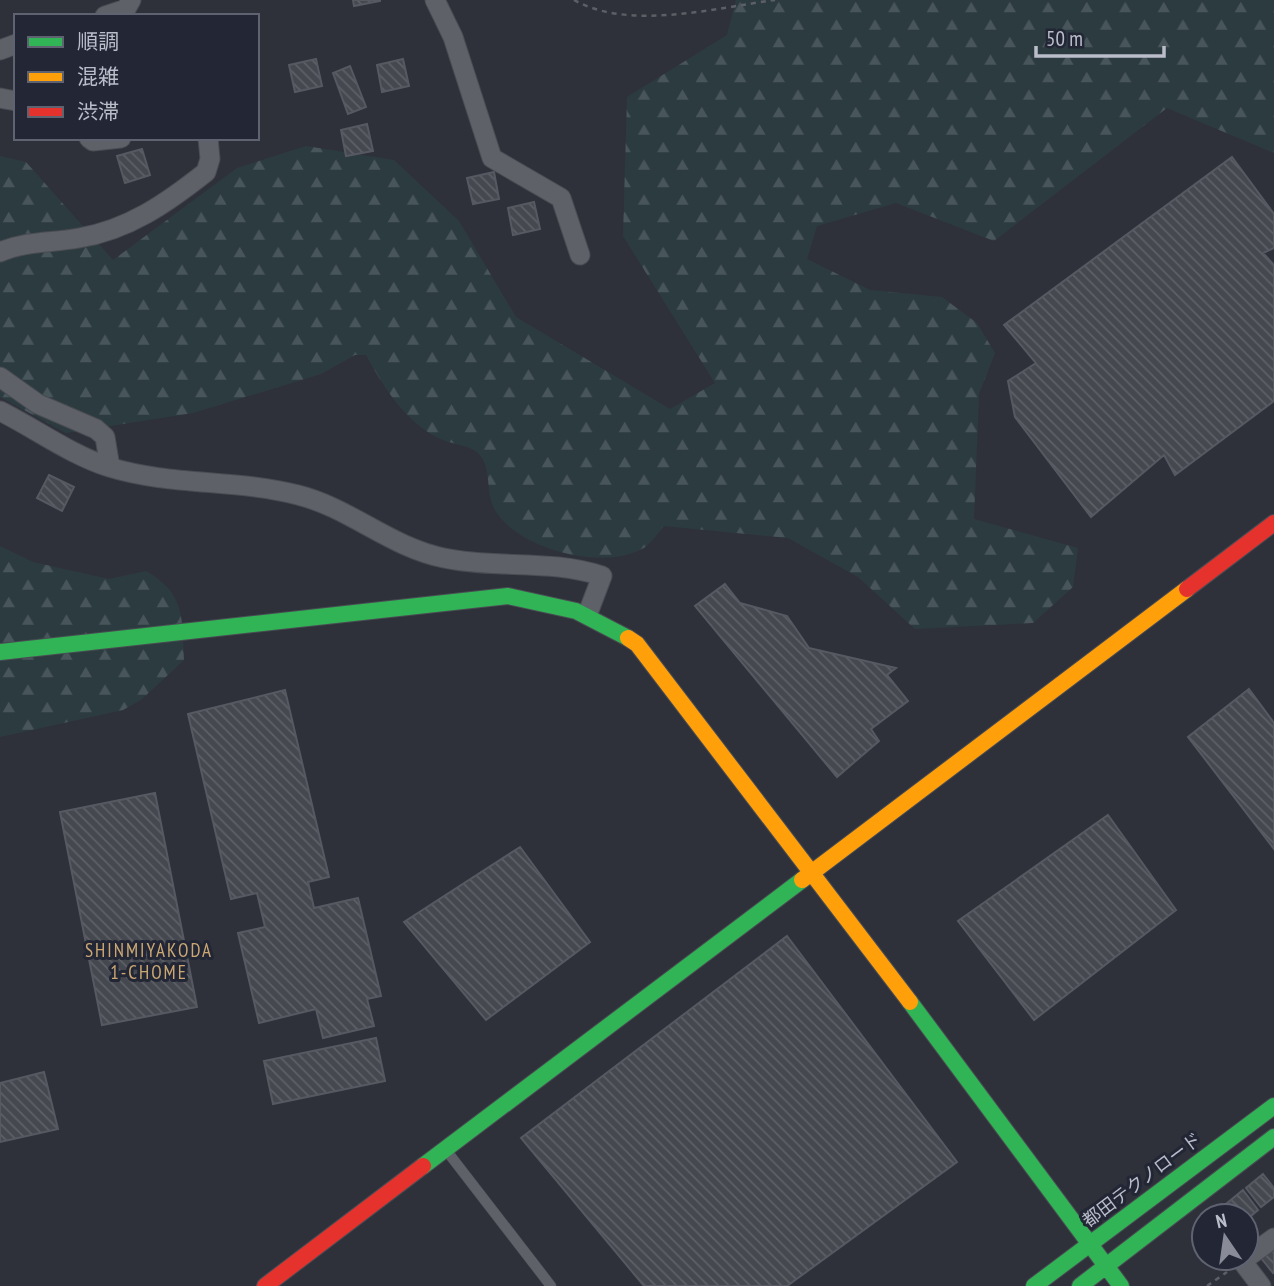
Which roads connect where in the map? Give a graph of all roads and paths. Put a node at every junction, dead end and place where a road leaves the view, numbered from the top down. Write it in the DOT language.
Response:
graph roads {
  1 [pos="131,0"];
  2 [pos="435,0"];
  3 [pos="574,0"];
  4 [pos="775,0"];
  5 [pos="111,14"];
  6 [pos="208,140"];
  7 [pos="0,252"];
  8 [pos="580,255"];
  9 [pos="0,377"];
  10 [pos="0,411"];
  11 [pos="110,467"];
  12 [pos="1274,523"];
  13 [pos="589,613"];
  14 [pos="0,652"];
  15 [pos="813,872"];
  16 [pos="1274,1106"];
  17 [pos="1274,1137"];
  18 [pos="446,1150"];
  19 [pos="1089,1244"];
  20 [pos="1106,1265"];
  21 [pos="1227,1272"];
  22 [pos="1250,1272"];
  23 [pos="265,1286"];
  24 [pos="551,1286"];
  25 [pos="1034,1286"];
  26 [pos="1080,1286"];
  27 [pos="1121,1286"];
  28 [pos="1207,1286"];
  29 [pos="1261,1286"];
  1 -- 5 [label="street"];
  2 -- 8 [label="street"];
  3 -- 4 [label="path"];
  6 -- 7 [label="street"];
  9 -- 11 [label="street"];
  10 -- 11 [label="street"];
  11 -- 13 [label="street"];
  12 -- 15 [label="street"];
  13 -- 14 [label="street"];
  13 -- 15 [label="street"];
  15 -- 18 [label="street"];
  15 -- 19 [label="street"];
  16 -- 19 [label="street, 都田テクノロード"];
  17 -- 20 [label="street"];
  18 -- 23 [label="street"];
  18 -- 24 [label="lane"];
  19 -- 20 [label="street"];
  19 -- 25 [label="street, 都田テクノロード"];
  20 -- 26 [label="street"];
  20 -- 27 [label="street"];
  21 -- 28 [label="path"];
  22 -- 29 [label="street"];
}
